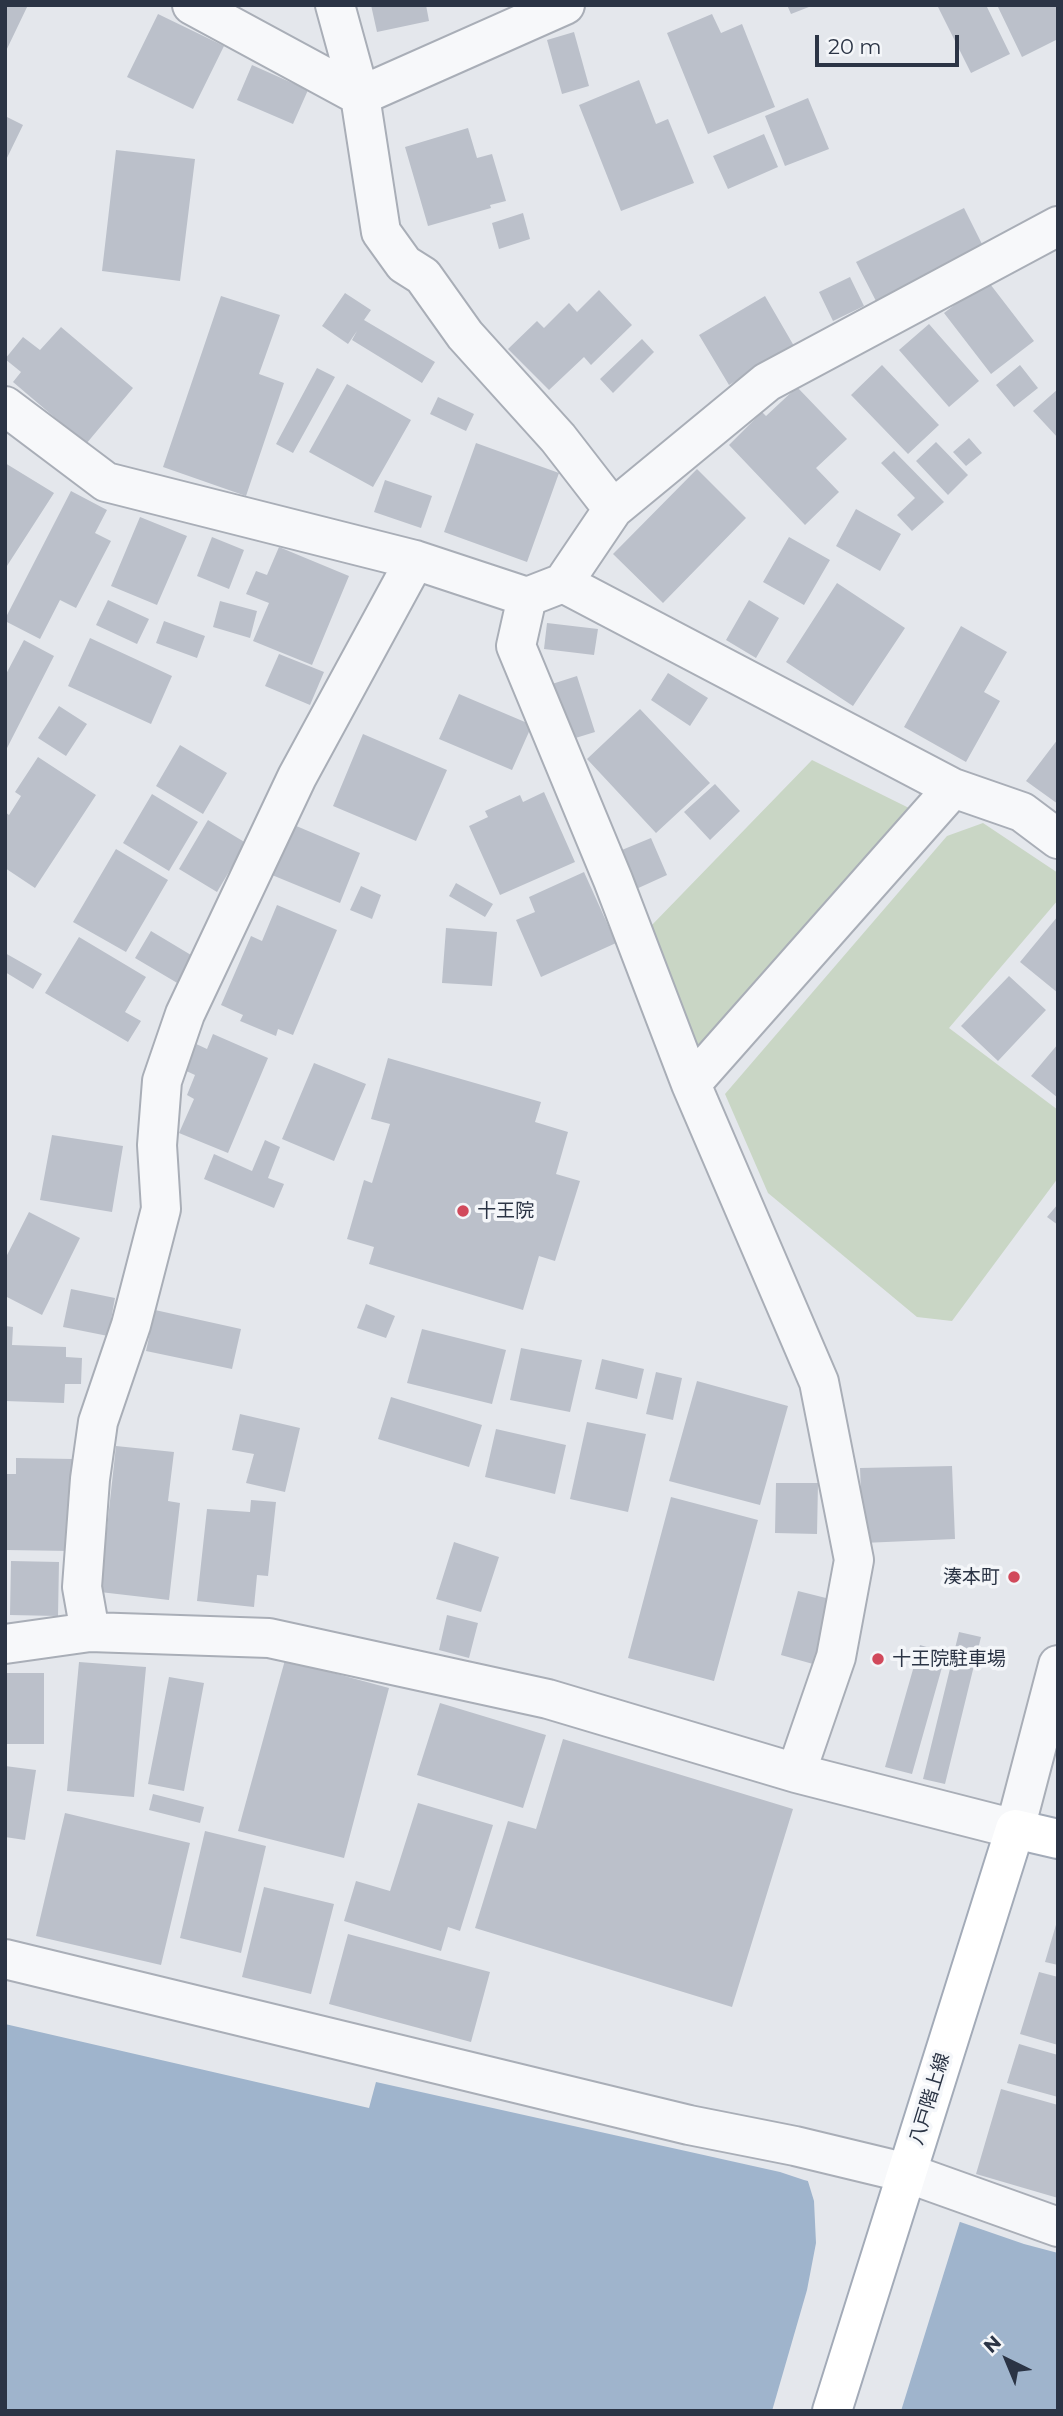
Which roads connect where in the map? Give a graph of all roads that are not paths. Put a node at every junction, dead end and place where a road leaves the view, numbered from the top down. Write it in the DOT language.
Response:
graph roads {
  1 [pos="192,5"];
  2 [pos="335,5"];
  3 [pos="565,5"];
  4 [pos="360,96"];
  5 [pos="1054,234"];
  6 [pos="6,409"];
  7 [pos="613,509"];
  8 [pos="415,560"];
  9 [pos="563,583"];
  10 [pos="527,597"];
  11 [pos="953,788"];
  12 [pos="1058,839"];
  13 [pos="691,1084"];
  14 [pos="90,1632"];
  15 [pos="5,1644"];
  16 [pos="1058,1665"];
  17 [pos="796,1773"];
  18 [pos="1015,1829"];
  19 [pos="1058,1839"];
  20 [pos="5,1959"];
  21 [pos="903,2183"];
  22 [pos="1058,2227"];
  23 [pos="832,2411"];
  1 -- 4 [label="street"];
  2 -- 4 [label="street"];
  3 -- 4 [label="street"];
  4 -- 7 [label="street"];
  5 -- 7 [label="street"];
  6 -- 8 [label="street"];
  7 -- 9 [label="street"];
  8 -- 10 [label="street"];
  8 -- 14 [label="street"];
  9 -- 10 [label="street"];
  9 -- 11 [label="street"];
  10 -- 13 [label="street"];
  11 -- 12 [label="street"];
  11 -- 13 [label="street"];
  13 -- 17 [label="street"];
  14 -- 15 [label="street"];
  14 -- 17 [label="street"];
  16 -- 18 [label="street"];
  17 -- 18 [label="street"];
  18 -- 19 [label="main road"];
  18 -- 21 [label="main road, 八戸階上線"];
  20 -- 21 [label="street"];
  21 -- 22 [label="street"];
  21 -- 23 [label="main road, 八戸階上線"];
}
